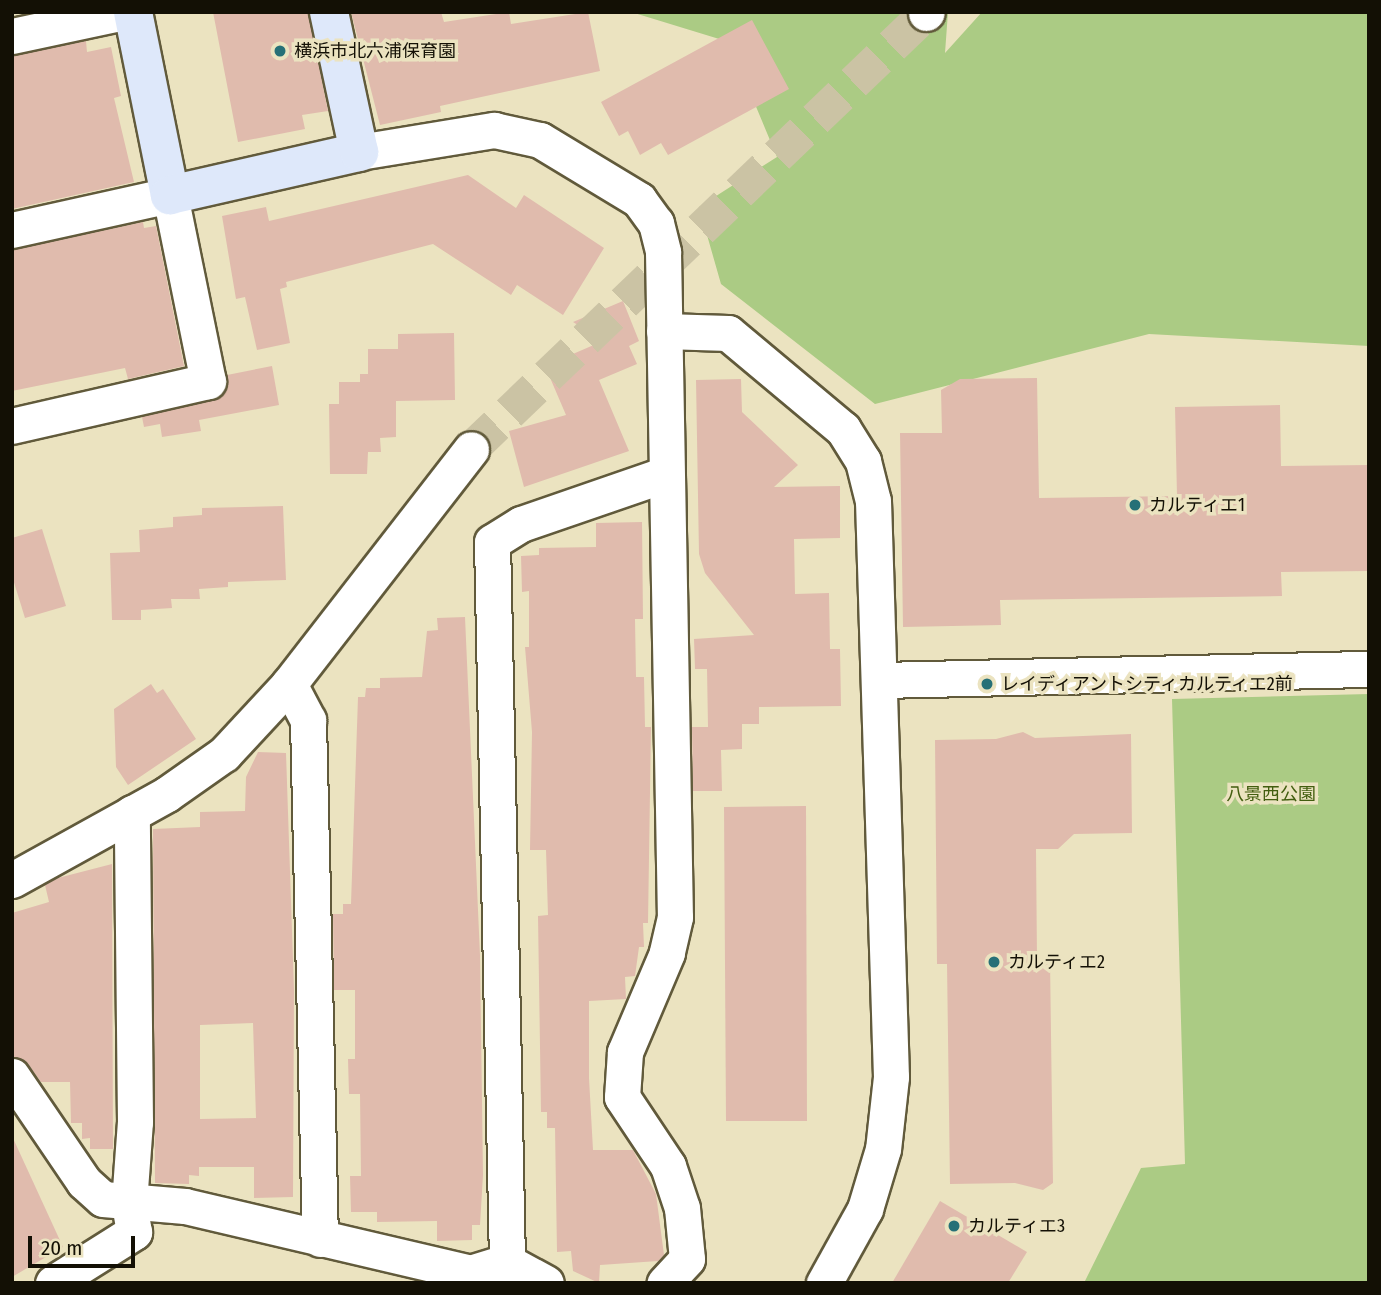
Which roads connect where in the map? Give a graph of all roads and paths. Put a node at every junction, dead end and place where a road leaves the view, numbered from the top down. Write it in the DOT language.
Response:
graph roads {
  1 [pos="125,12"];
  2 [pos="133,12"];
  3 [pos="329,12"];
  4 [pos="12,36"];
  5 [pos="359,152"];
  6 [pos="170,195"];
  7 [pos="12,230"];
  8 [pos="664,331"];
  9 [pos="12,426"];
  10 [pos="471,449"];
  11 [pos="663,474"];
  12 [pos="1369,669"];
  13 [pos="880,680"];
  14 [pos="289,684"];
  15 [pos="132,813"];
  16 [pos="12,880"];
  17 [pos="13,1078"];
  18 [pos="129,1203"];
  19 [pos="320,1239"];
  20 [pos="507,1262"];
  21 [pos="53,1283"];
  22 [pos="546,1283"];
  23 [pos="665,1283"];
  24 [pos="824,1283"];
  1 -- 4 [label="street"];
  2 -- 6 [label="street"];
  3 -- 5 [label="street"];
  5 -- 6 [label="street"];
  5 -- 8 [label="street"];
  6 -- 7 [label="street"];
  6 -- 9 [label="street"];
  8 -- 11 [label="street"];
  8 -- 13 [label="street"];
  10 -- 14 [label="street"];
  11 -- 20 [label="street"];
  11 -- 23 [label="street"];
  12 -- 13 [label="street"];
  13 -- 24 [label="street"];
  14 -- 15 [label="street"];
  14 -- 19 [label="street"];
  15 -- 16 [label="street"];
  15 -- 18 [label="street"];
  17 -- 18 [label="street"];
  18 -- 19 [label="street"];
  18 -- 21 [label="street"];
  19 -- 20 [label="street"];
  20 -- 22 [label="street"];
}
